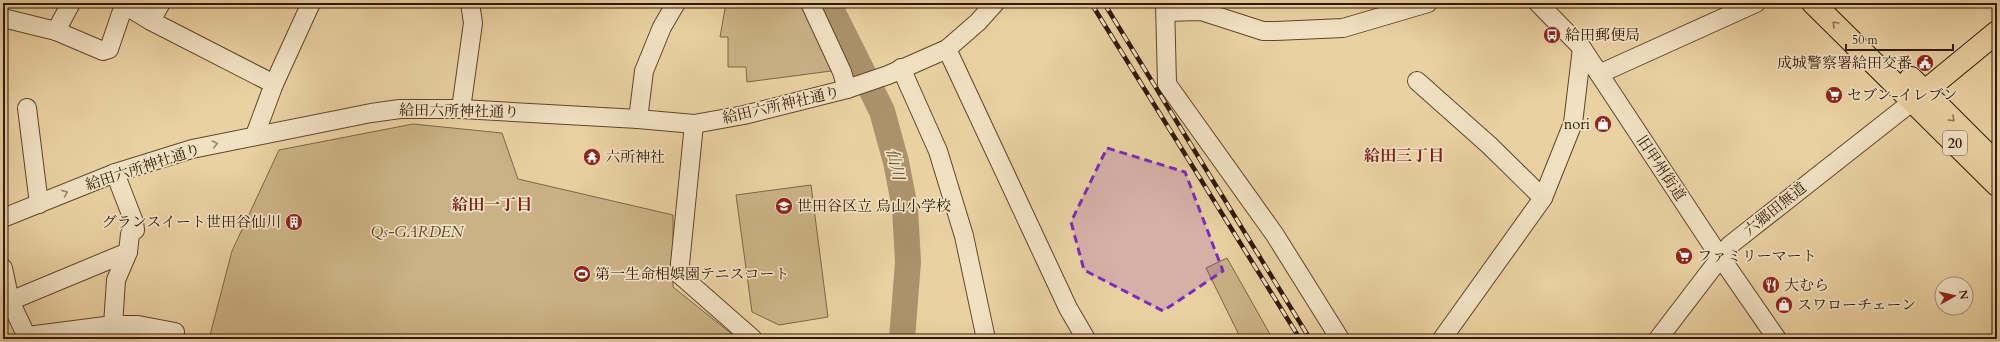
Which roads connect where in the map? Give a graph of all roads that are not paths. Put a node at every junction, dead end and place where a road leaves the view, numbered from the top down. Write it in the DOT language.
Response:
graph roads {
  1 [pos="71,3"];
  2 [pos="161,3"];
  3 [pos="311,3"];
  4 [pos="470,3"];
  5 [pos="676,3"];
  6 [pos="810,3"];
  7 [pos="995,3"];
  8 [pos="1428,3"];
  9 [pos="1538,3"];
  10 [pos="1756,3"];
  11 [pos="1813,3"];
  12 [pos="1834,3"];
  13 [pos="123,4"];
  14 [pos="1165,7"];
  15 [pos="3,18"];
  16 [pos="150,21"];
  17 [pos="56,31"];
  18 [pos="1997,32"];
  19 [pos="1582,48"];
  20 [pos="947,49"];
  21 [pos="901,68"];
  22 [pos="1598,74"];
  23 [pos="1417,81"];
  24 [pos="274,84"];
  25 [pos="851,87"];
  26 [pos="1918,96"];
  27 [pos="27,108"];
  28 [pos="461,109"];
  29 [pos="638,119"];
  30 [pos="694,124"];
  31 [pos="255,135"];
  32 [pos="1997,164"];
  33 [pos="115,173"];
  34 [pos="1997,185"];
  35 [pos="1543,198"];
  36 [pos="39,204"];
  37 [pos="3,218"];
  38 [pos="128,252"];
  39 [pos="1721,258"];
  40 [pos="3,268"];
  41 [pos="10,301"];
  42 [pos="113,325"];
  43 [pos="175,332"];
  44 [pos="28,337"];
  45 [pos="753,339"];
  46 [pos="986,339"];
  47 [pos="1086,339"];
  48 [pos="1340,339"];
  49 [pos="1442,339"];
  50 [pos="1658,339"];
  51 [pos="1777,339"];
  1 -- 17 [label="street"];
  2 -- 16 [label="street"];
  3 -- 24 [label="street"];
  4 -- 28 [label="street"];
  5 -- 29 [label="street"];
  6 -- 25 [label="street"];
  7 -- 20 [label="street"];
  8 -- 14 [label="street"];
  9 -- 19 [label="street, 旧甲州街道"];
  10 -- 22 [label="street"];
  26 -- 11 [label="main road, 20, one-way"];
  12 -- 26 [label="main road, 20"];
  13 -- 16 [label="street"];
  13 -- 17 [label="street"];
  14 -- 48 [label="street"];
  15 -- 17 [label="street"];
  16 -- 24 [label="street"];
  18 -- 26 [label="main road"];
  19 -- 22 [label="street, 旧甲州街道"];
  19 -- 35 [label="street"];
  20 -- 21 [label="street"];
  20 -- 47 [label="street"];
  21 -- 25 [label="street, 給田六所神社通り"];
  21 -- 46 [label="street"];
  22 -- 39 [label="street, 旧甲州街道"];
  23 -- 35 [label="street"];
  24 -- 31 [label="street"];
  25 -- 30 [label="street, 給田六所神社通り"];
  26 -- 32 [label="main road, 20, one-way"];
  26 -- 34 [label="main road, 20"];
  26 -- 39 [label="street, 六郷田無道"];
  27 -- 36 [label="street"];
  28 -- 29 [label="street, 給田六所神社通り"];
  28 -- 31 [label="street, 給田六所神社通り"];
  29 -- 30 [label="street, 給田六所神社通り"];
  30 -- 45 [label="street"];
  33 -- 31 [label="street, 給田六所神社通り, one-way"];
  36 -- 33 [label="street, 給田六所神社通り, one-way"];
  33 -- 38 [label="street"];
  35 -- 49 [label="street"];
  36 -- 37 [label="street, 給田六所神社通り"];
  38 -- 41 [label="street"];
  38 -- 42 [label="street"];
  39 -- 50 [label="street, 六郷田無道"];
  39 -- 51 [label="street, 旧甲州街道"];
  40 -- 41 [label="street"];
  41 -- 44 [label="street"];
  42 -- 43 [label="street"];
  42 -- 44 [label="street"];
}
